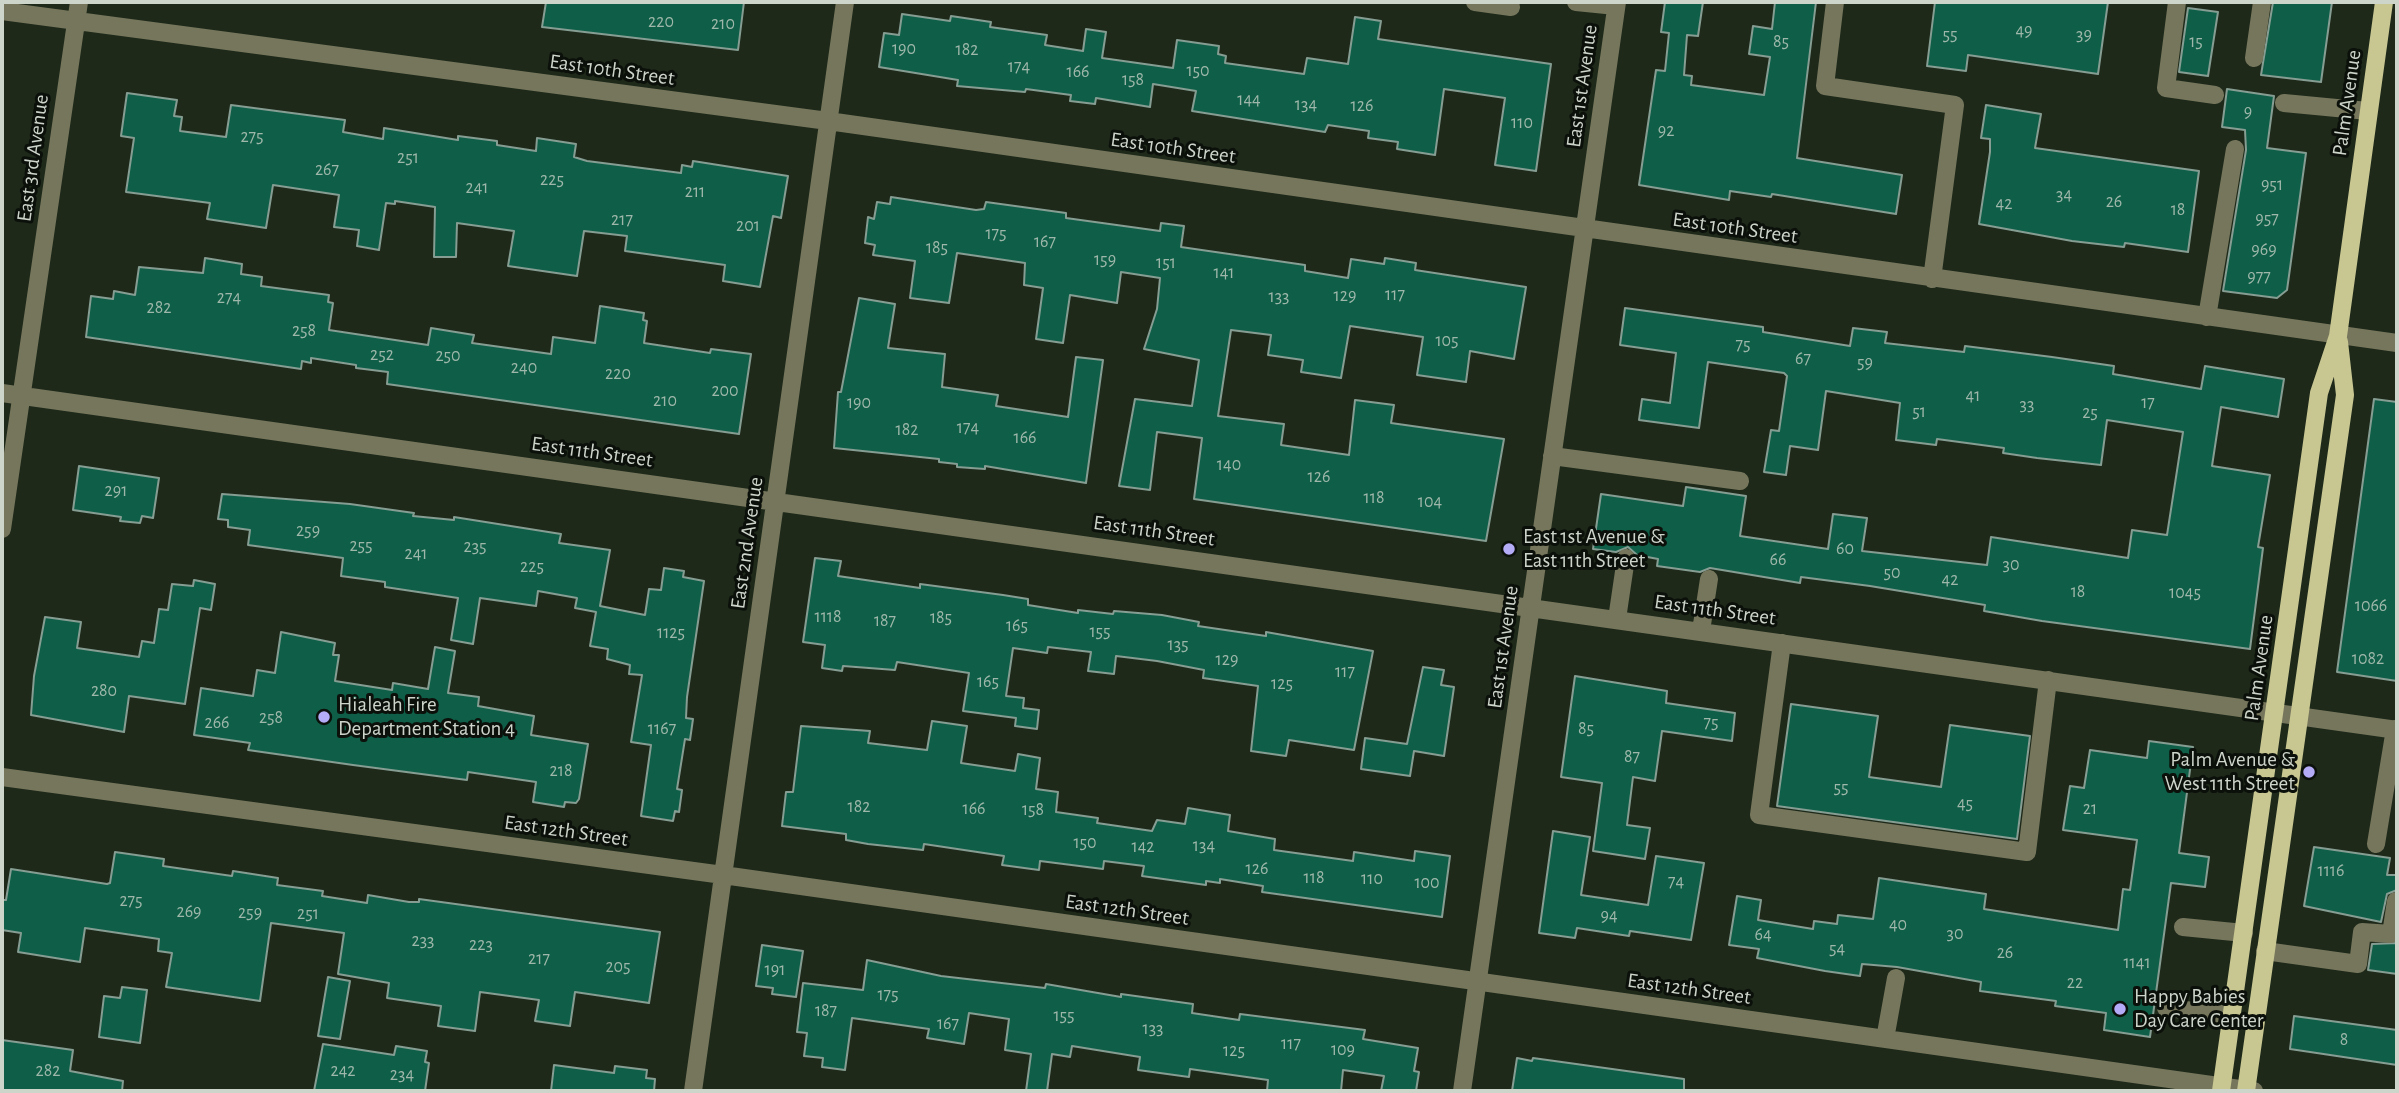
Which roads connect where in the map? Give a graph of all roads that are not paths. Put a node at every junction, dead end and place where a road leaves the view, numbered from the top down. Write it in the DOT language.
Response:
graph roads {
  1 [pos="79,2"];
  2 [pos="845,2"];
  3 [pos="1475,2"];
  4 [pos="1576,2"];
  5 [pos="1835,2"];
  6 [pos="2177,2"];
  7 [pos="2262,2"];
  8 [pos="2384,2"];
  9 [pos="1617,4"];
  10 [pos="1511,7"];
  11 [pos="2,11"];
  12 [pos="76,21"];
  13 [pos="2254,58"];
  14 [pos="2215,95"];
  15 [pos="2284,103"];
  16 [pos="2368,111"];
  17 [pos="828,121"];
  18 [pos="2235,149"];
  19 [pos="1584,230"];
  20 [pos="1932,279"];
  21 [pos="2207,317"];
  22 [pos="2338,335"];
  23 [pos="2397,344"];
  24 [pos="2,393"];
  25 [pos="20,396"];
  26 [pos="1552,456"];
  27 [pos="1741,481"];
  28 [pos="776,500"];
  29 [pos="2,529"];
  30 [pos="1626,558"];
  31 [pos="1709,579"];
  32 [pos="1532,607"];
  33 [pos="1617,619"];
  34 [pos="1701,631"];
  35 [pos="1782,643"];
  36 [pos="2049,680"];
  37 [pos="2276,712"];
  38 [pos="2299,715"];
  39 [pos="2396,730"];
  40 [pos="2,778"];
  41 [pos="2390,801"];
  42 [pos="2376,844"];
  43 [pos="723,876"];
  44 [pos="2396,901"];
  45 [pos="2183,927"];
  46 [pos="2244,933"];
  47 [pos="2265,951"];
  48 [pos="1896,978"];
  49 [pos="1478,983"];
  50 [pos="2166,1008"];
  51 [pos="2232,1015"];
  52 [pos="1885,1039"];
  53 [pos="2222,1089"];
  54 [pos="693,1091"];
  55 [pos="1462,1091"];
  56 [pos="2249,1091"];
  1 -- 12 [label="street, East 3rd Avenue"];
  2 -- 17 [label="street, East 2nd Avenue"];
  3 -- 10 [label="street"];
  4 -- 9 [label="street"];
  5 -- 20 [label="street"];
  6 -- 14 [label="street"];
  7 -- 13 [label="street"];
  8 -- 16 [label="main road, Palm Avenue"];
  9 -- 19 [label="street, East 1st Avenue"];
  11 -- 12 [label="street, East 10th Street"];
  12 -- 17 [label="street, East 10th Street"];
  12 -- 25 [label="street, East 3rd Avenue"];
  15 -- 16 [label="street"];
  16 -- 22 [label="main road, Palm Avenue"];
  17 -- 19 [label="street, East 10th Street"];
  17 -- 28 [label="street, East 2nd Avenue"];
  18 -- 21 [label="street"];
  19 -- 20 [label="street, East 10th Street"];
  19 -- 26 [label="street, East 1st Avenue"];
  20 -- 21 [label="street, East 10th Street"];
  21 -- 22 [label="street, East 10th Street"];
  22 -- 23 [label="street, East 10th Street"];
  22 -- 37 [label="main road, Palm Avenue"];
  22 -- 38 [label="main road, Palm Avenue"];
  24 -- 25 [label="street, East 11th Street"];
  25 -- 28 [label="street, East 11th Street"];
  25 -- 29 [label="street, East 3rd Avenue"];
  26 -- 27 [label="street"];
  26 -- 32 [label="street, East 1st Avenue"];
  28 -- 32 [label="street, East 11th Street"];
  28 -- 43 [label="street, East 2nd Avenue"];
  30 -- 33 [label="street"];
  31 -- 34 [label="street"];
  32 -- 33 [label="street, East 11th Street"];
  32 -- 49 [label="street, East 1st Avenue"];
  33 -- 34 [label="street, East 11th Street"];
  34 -- 35 [label="street, East 11th Street"];
  35 -- 36 [label="street, East 11th Street"];
  35 -- 36 [label="street"];
  36 -- 37 [label="street, East 11th Street"];
  37 -- 38 [label="street, East 11th Street"];
  37 -- 46 [label="main road, Palm Avenue"];
  38 -- 39 [label="street, East 11th Street"];
  38 -- 47 [label="main road, Palm Avenue"];
  39 -- 41 [label="street"];
  40 -- 43 [label="street, East 12th Street"];
  41 -- 42 [label="street"];
  43 -- 49 [label="street, East 12th Street"];
  43 -- 54 [label="street, East 2nd Avenue"];
  44 -- 47 [label="street"];
  45 -- 46 [label="street"];
  46 -- 51 [label="main road, Palm Avenue"];
  47 -- 56 [label="main road, Palm Avenue"];
  48 -- 52 [label="street"];
  49 -- 52 [label="street, East 12th Street"];
  49 -- 55 [label="street, East 1st Avenue"];
  50 -- 51 [label="street"];
  51 -- 53 [label="main road, Palm Avenue"];
  52 -- 53 [label="street, East 12th Street"];
  53 -- 56 [label="street, East 12th Street"];
}
